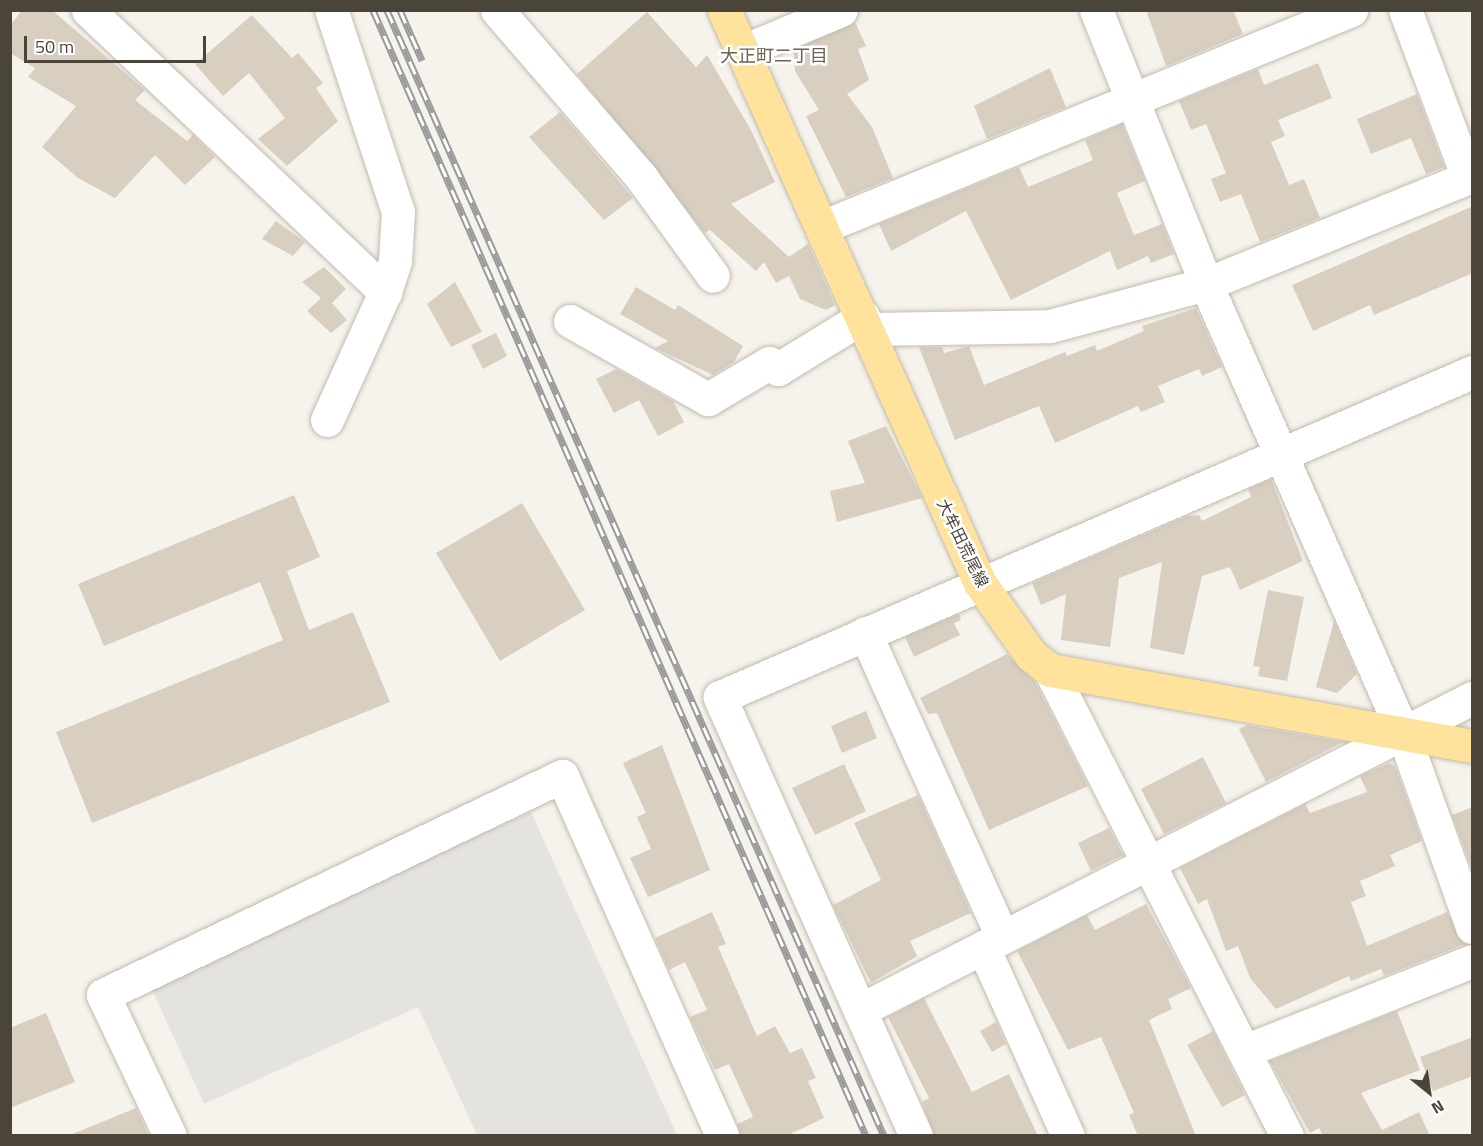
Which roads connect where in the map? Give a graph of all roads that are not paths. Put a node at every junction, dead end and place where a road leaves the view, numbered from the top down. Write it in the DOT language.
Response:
graph roads {
  1 [pos="88,10"];
  2 [pos="331,10"];
  3 [pos="497,10"];
  4 [pos="724,10"];
  5 [pos="841,10"];
  6 [pos="1096,10"];
  7 [pos="1351,10"];
  8 [pos="1405,10"];
  9 [pos="743,51"];
  10 [pos="1135,99"];
  11 [pos="1470,177"];
  12 [pos="822,227"];
  13 [pos="712,276"];
  14 [pos="1206,284"];
  15 [pos="385,292"];
  16 [pos="570,321"];
  17 [pos="866,323"];
  18 [pos="1473,372"];
  19 [pos="327,420"];
  20 [pos="1278,452"];
  21 [pos="980,583"];
  22 [pos="865,633"];
  23 [pos="1050,670"];
  24 [pos="1473,698"];
  25 [pos="1403,734"];
  26 [pos="1473,746"];
  27 [pos="1146,863"];
  28 [pos="1473,927"];
  29 [pos="993,942"];
  30 [pos="1473,961"];
  31 [pos="860,1010"];
  32 [pos="1244,1051"];
  33 [pos="170,1136"];
  34 [pos="722,1136"];
  35 [pos="916,1136"];
  36 [pos="1068,1136"];
  37 [pos="1287,1136"];
  1 -- 15 [label="street"];
  2 -- 15 [label="street"];
  3 -- 13 [label="street"];
  4 -- 9 [label="main road, 大牟田荒尾線"];
  5 -- 9 [label="street"];
  6 -- 10 [label="street"];
  7 -- 10 [label="street"];
  8 -- 11 [label="street"];
  9 -- 12 [label="main road, 大牟田荒尾線"];
  10 -- 12 [label="street"];
  10 -- 14 [label="street"];
  11 -- 14 [label="street"];
  12 -- 17 [label="main road, 大牟田荒尾線"];
  14 -- 17 [label="street"];
  14 -- 20 [label="street"];
  15 -- 19 [label="street"];
  16 -- 17 [label="street"];
  17 -- 21 [label="main road, 大牟田荒尾線"];
  18 -- 20 [label="street"];
  20 -- 21 [label="street"];
  20 -- 25 [label="street"];
  21 -- 22 [label="street"];
  21 -- 23 [label="main road, 大牟田荒尾線"];
  22 -- 29 [label="street"];
  22 -- 31 [label="street"];
  23 -- 25 [label="main road"];
  23 -- 27 [label="street"];
  24 -- 25 [label="street"];
  25 -- 26 [label="main road"];
  25 -- 27 [label="street"];
  25 -- 28 [label="street"];
  27 -- 29 [label="street"];
  27 -- 32 [label="street"];
  29 -- 31 [label="street"];
  29 -- 36 [label="street"];
  30 -- 32 [label="street"];
  31 -- 35 [label="street"];
  32 -- 37 [label="street"];
  33 -- 34 [label="street"];
}
